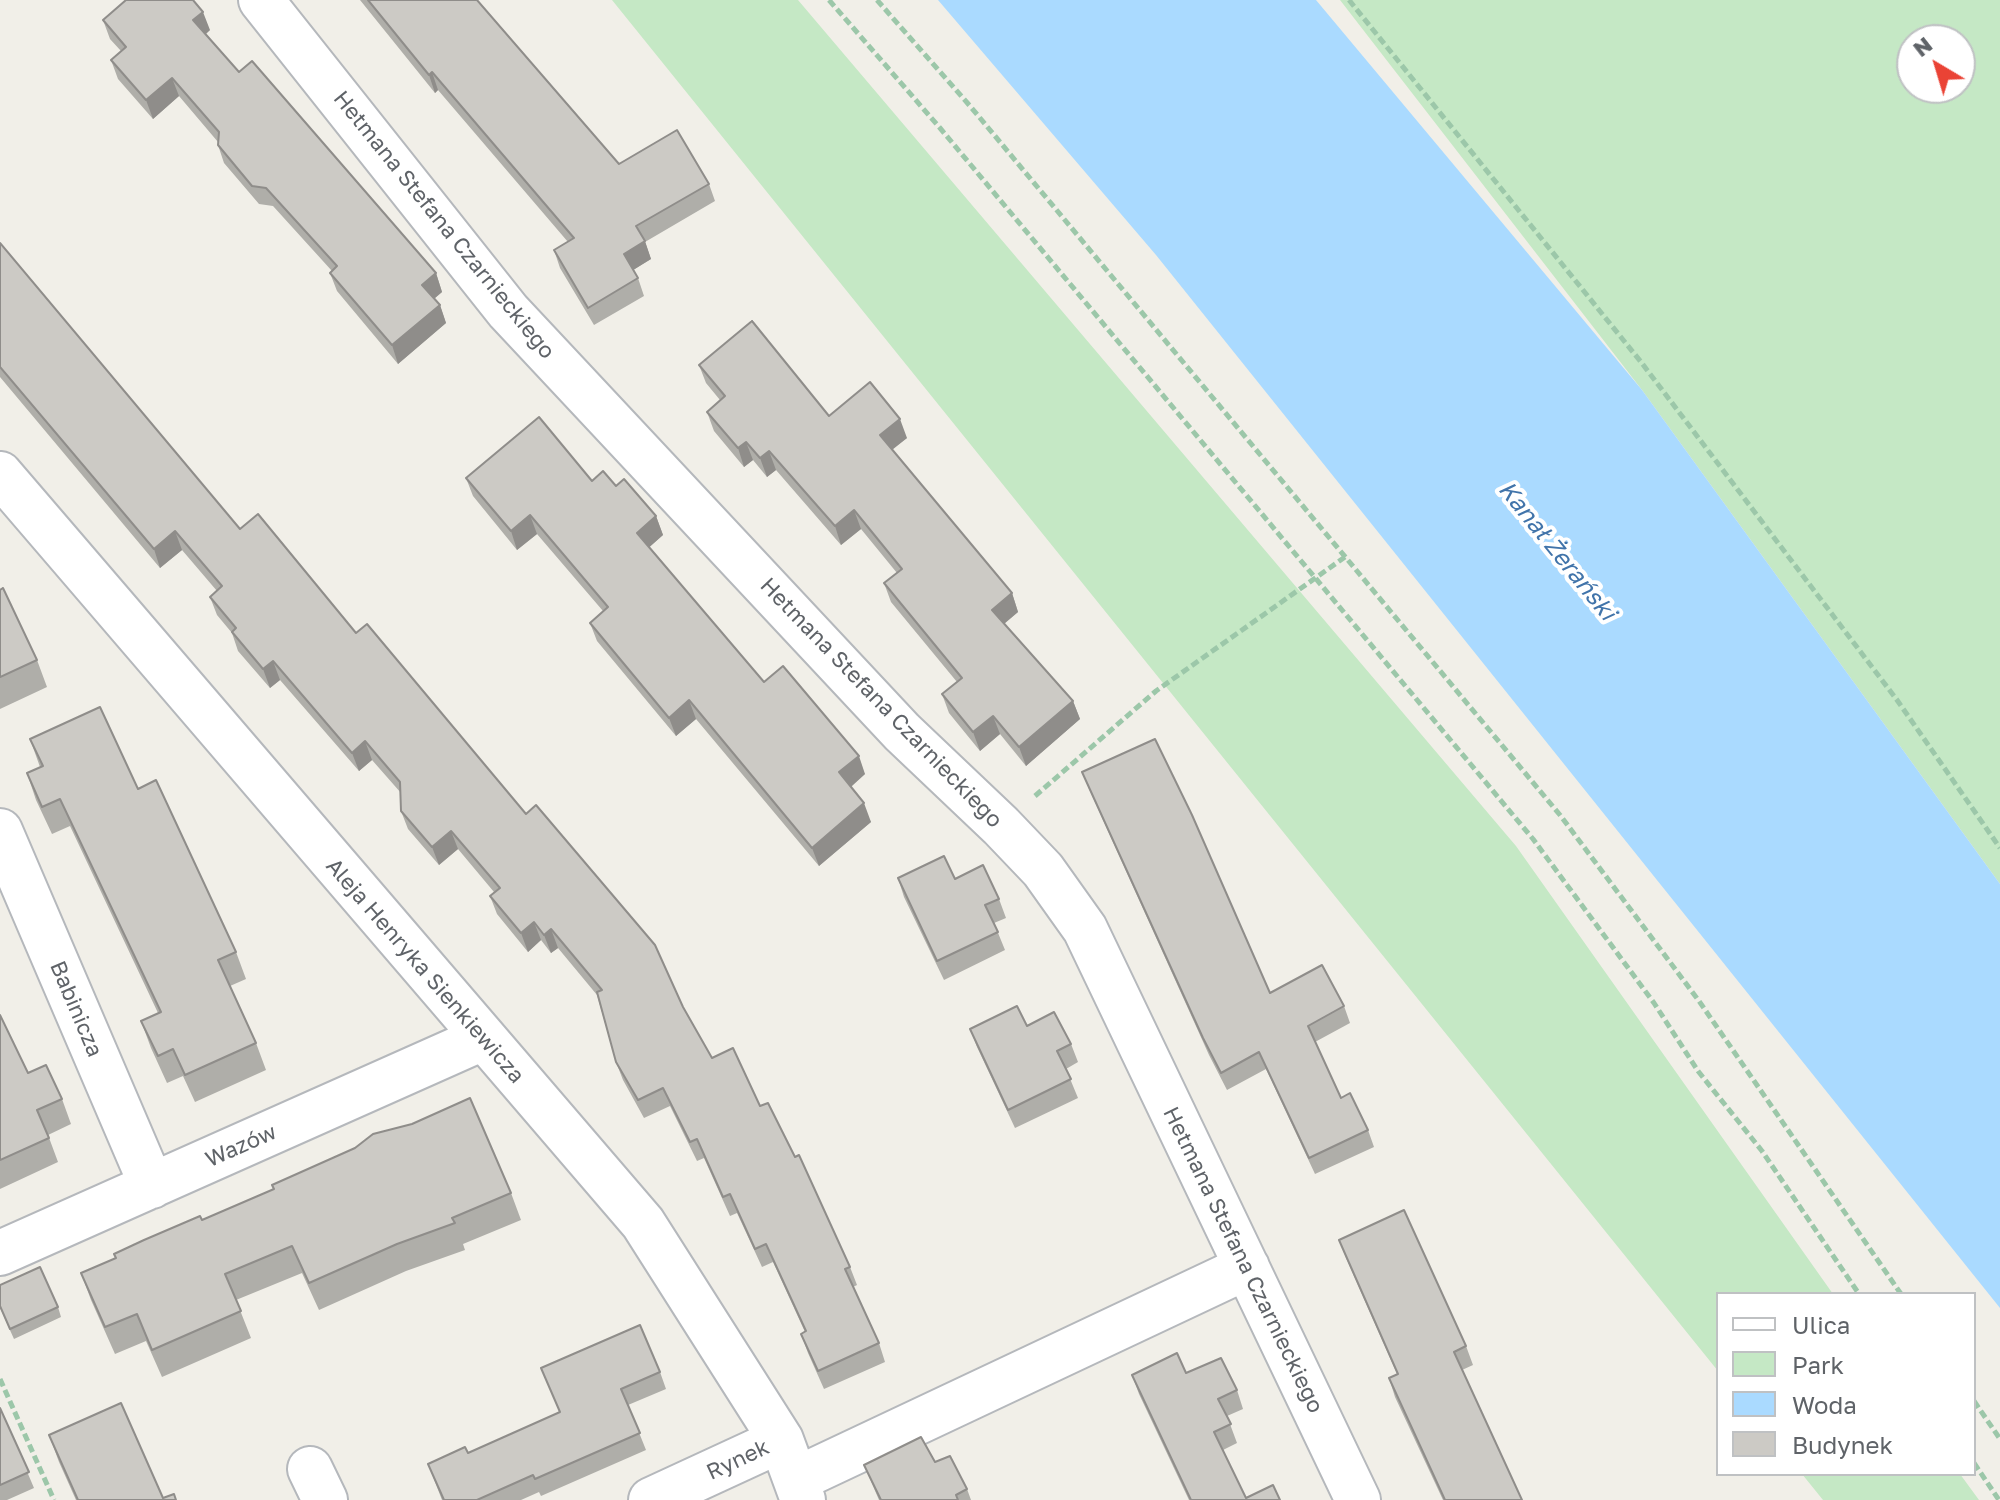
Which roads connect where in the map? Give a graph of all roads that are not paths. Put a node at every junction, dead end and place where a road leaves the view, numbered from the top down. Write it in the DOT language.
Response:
graph roads {
  1 [pos="261,0"];
  2 [pos="0,474"];
  3 [pos="0,831"];
  4 [pos="483,1038"];
  5 [pos="152,1186"];
  6 [pos="0,1253"];
  7 [pos="1247,1267"];
  8 [pos="794,1473"];
  9 [pos="651,1500"];
  10 [pos="1358,1500"];
  1 -- 7 [label="street, Hetmana Stefana Czarnieckiego"];
  2 -- 4 [label="street, Aleja Henryka Sienkiewicza"];
  3 -- 5 [label="street, Babinicza"];
  4 -- 5 [label="street, Wazów"];
  4 -- 8 [label="street, Aleja Henryka Sienkiewicza"];
  5 -- 6 [label="street, Wazów"];
  7 -- 8 [label="street, Rynek"];
  7 -- 10 [label="street, Hetmana Stefana Czarnieckiego"];
  8 -- 9 [label="street, Rynek"];
}
